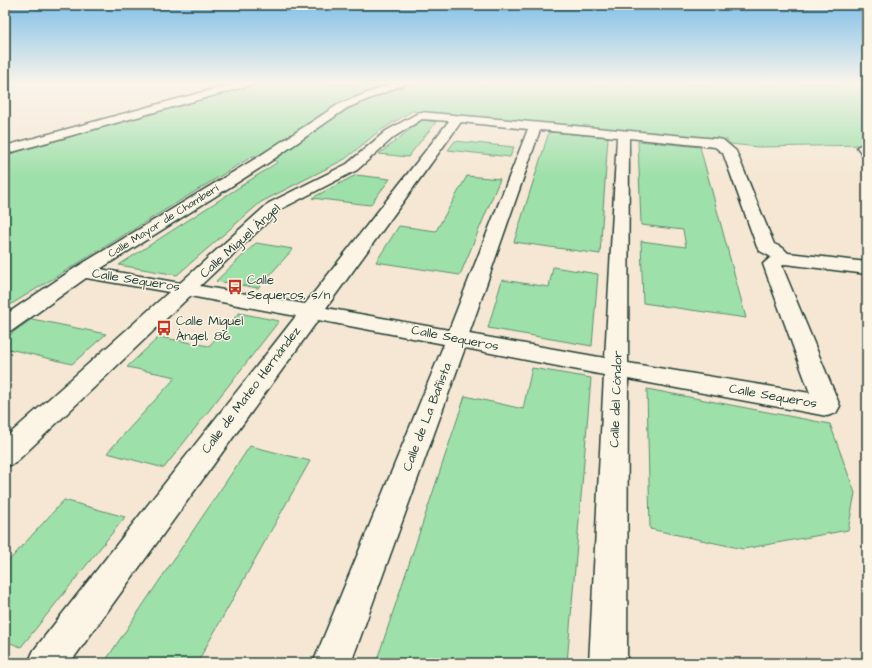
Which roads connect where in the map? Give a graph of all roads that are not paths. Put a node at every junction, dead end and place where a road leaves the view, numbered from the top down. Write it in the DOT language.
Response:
graph roads {
  1 [pos="135,114"];
  2 [pos="332,114"];
  3 [pos="456,119"];
  4 [pos="535,126"];
  5 [pos="623,135"];
  6 [pos="5,150"];
  7 [pos="782,258"];
  8 [pos="867,268"];
  9 [pos="82,272"];
  10 [pos="187,288"];
  11 [pos="310,311"];
  12 [pos="5,325"];
  13 [pos="457,338"];
  14 [pos="617,369"];
  15 [pos="5,455"];
  16 [pos="47,663"];
  17 [pos="332,663"];
  18 [pos="608,663"];
  1 -- 6 [label="street"];
  2 -- 9 [label="street, Calle Mayor de Chamberí"];
  3 -- 4 [label="street"];
  3 -- 10 [label="street, Calle Miguel Ángel"];
  3 -- 11 [label="street, Calle de Mateo Hernández"];
  4 -- 5 [label="street"];
  4 -- 13 [label="street, Calle de La Bañista"];
  5 -- 7 [label="street"];
  5 -- 14 [label="street, Calle del Cóndor"];
  7 -- 8 [label="street"];
  7 -- 14 [label="street, Calle Sequeros"];
  9 -- 10 [label="street, Calle Sequeros"];
  9 -- 12 [label="street, Calle Mayor de Chamberí"];
  10 -- 11 [label="street, Calle Sequeros"];
  10 -- 15 [label="street, Calle Miguel Ángel"];
  11 -- 13 [label="street, Calle Sequeros"];
  11 -- 16 [label="street, Calle de Mateo Hernández"];
  13 -- 14 [label="street, Calle Sequeros"];
  13 -- 17 [label="street, Calle de La Bañista"];
  14 -- 18 [label="street, Calle del Cóndor"];
}
